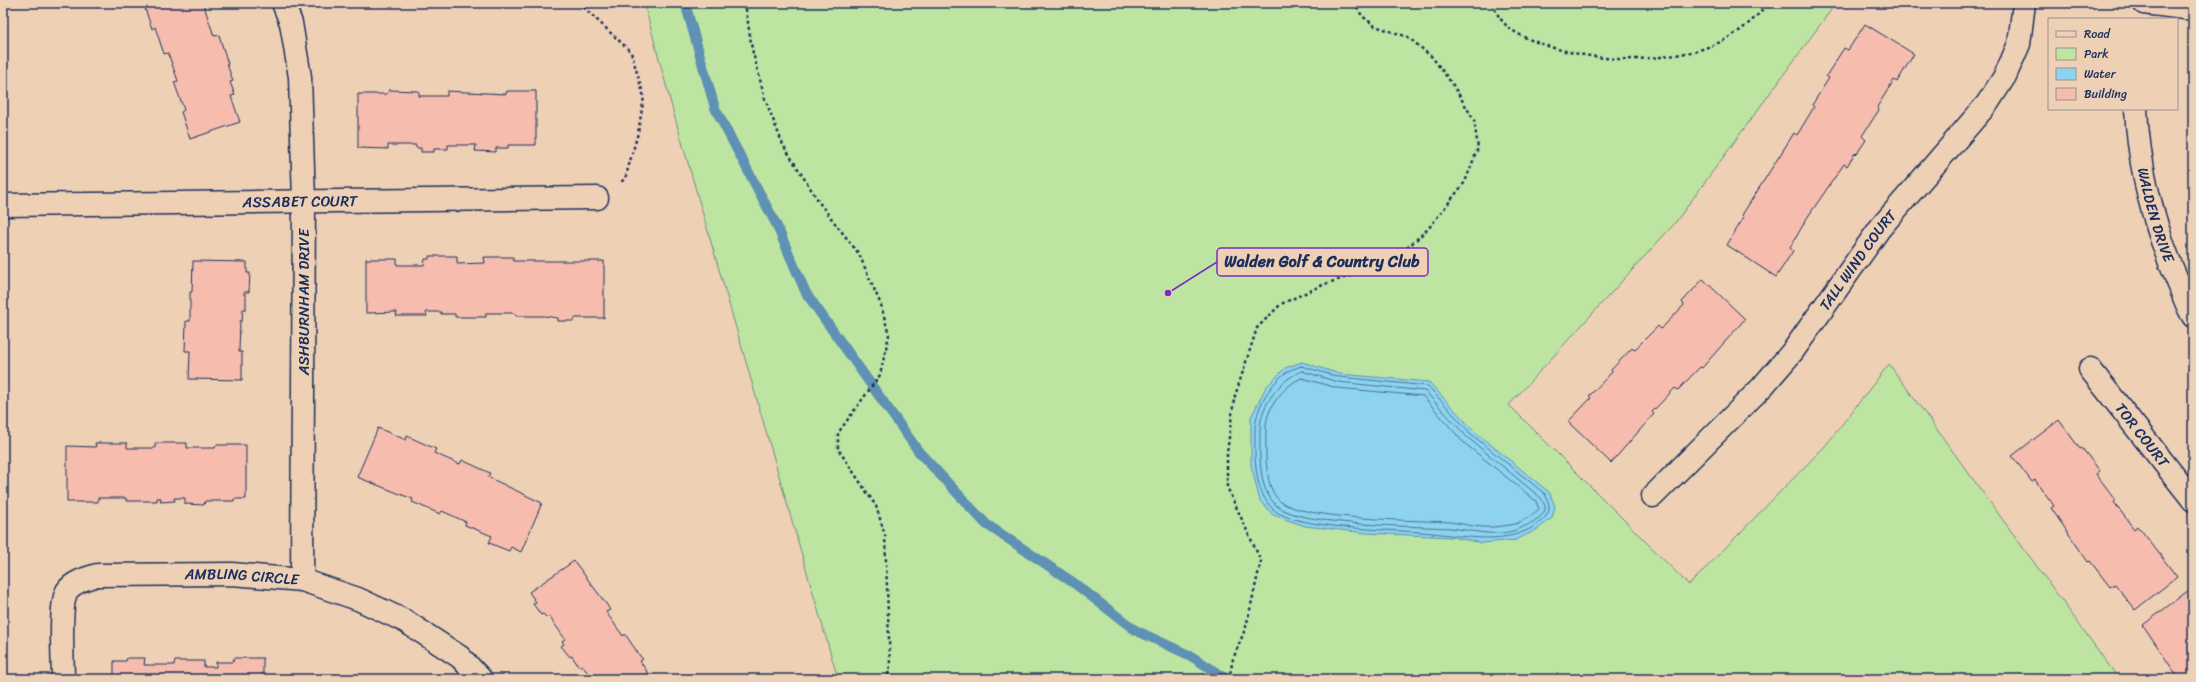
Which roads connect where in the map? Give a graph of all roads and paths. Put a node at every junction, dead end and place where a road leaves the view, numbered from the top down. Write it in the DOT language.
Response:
graph roads {
  1 [pos="283,3"];
  2 [pos="579,3"];
  3 [pos="745,3"];
  4 [pos="1355,3"];
  5 [pos="1492,3"];
  6 [pos="1768,3"];
  7 [pos="2024,3"];
  8 [pos="2136,3"];
  9 [pos="2144,3"];
  10 [pos="2193,9"];
  11 [pos="2136,18"];
  12 [pos="2136,110"];
  13 [pos="597,198"];
  14 [pos="304,200"];
  15 [pos="3,205"];
  16 [pos="2193,316"];
  17 [pos="2090,369"];
  18 [pos="1653,496"];
  19 [pos="2193,500"];
  20 [pos="302,580"];
  21 [pos="63,679"];
  22 [pos="481,679"];
  23 [pos="887,679"];
  24 [pos="1229,679"];
  1 -- 14 [label="street, ASHBURNHAM DRIVE"];
  2 -- 13 [label="path"];
  3 -- 23 [label="path"];
  4 -- 24 [label="path"];
  5 -- 6 [label="path"];
  7 -- 18 [label="street, TALL WIND COURT"];
  8 -- 11 [label="street"];
  9 -- 10 [label="street"];
  12 -- 16 [label="street, WALDEN DRIVE"];
  13 -- 14 [label="street, ASSABET COURT"];
  14 -- 15 [label="street, ASSABET COURT"];
  14 -- 20 [label="street, ASHBURNHAM DRIVE"];
  17 -- 19 [label="street, TOR COURT"];
  20 -- 21 [label="street, AMBLING CIRCLE"];
  20 -- 22 [label="street, AMBLING CIRCLE"];
}
